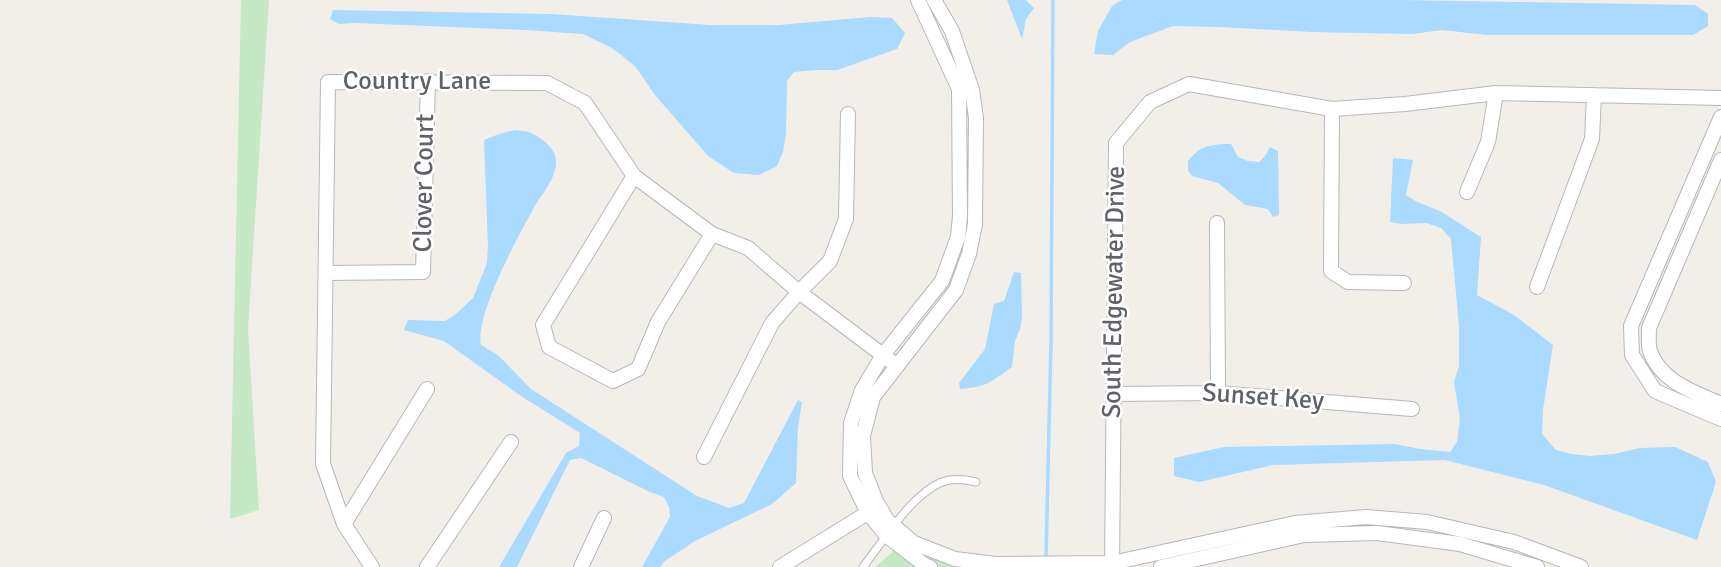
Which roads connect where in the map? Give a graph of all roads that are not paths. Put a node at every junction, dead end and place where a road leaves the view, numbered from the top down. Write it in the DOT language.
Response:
graph roads {
  1 [pos="927,2"];
  2 [pos="428,81"];
  3 [pos="1496,93"];
  4 [pos="1594,95"];
  5 [pos="1721,98"];
  6 [pos="1332,109"];
  7 [pos="848,114"];
  8 [pos="1721,117"];
  9 [pos="1721,160"];
  10 [pos="959,170"];
  11 [pos="976,171"];
  12 [pos="634,176"];
  13 [pos="1467,191"];
  14 [pos="1217,223"];
  15 [pos="712,234"];
  16 [pos="326,273"];
  17 [pos="1404,283"];
  18 [pos="1537,287"];
  19 [pos="799,292"];
  20 [pos="883,355"];
  21 [pos="1657,363"];
  22 [pos="896,365"];
  23 [pos="1642,372"];
  24 [pos="427,389"];
  25 [pos="1218,393"];
  26 [pos="1113,394"];
  27 [pos="1721,404"];
  28 [pos="1412,409"];
  29 [pos="1721,419"];
  30 [pos="510,442"];
  31 [pos="704,457"];
  32 [pos="976,482"];
  33 [pos="873,509"];
  34 [pos="604,519"];
  35 [pos="344,524"];
  36 [pos="1380,526"];
  37 [pos="890,531"];
  38 [pos="955,563"];
  39 [pos="1012,565"];
  40 [pos="1112,565"];
  41 [pos="372,567"];
  42 [pos="427,567"];
  43 [pos="581,567"];
  44 [pos="780,567"];
  45 [pos="863,567"];
  46 [pos="930,567"];
  47 [pos="1161,567"];
  48 [pos="1537,567"];
  49 [pos="1581,567"];
  1 -- 10 [label="street"];
  1 -- 11 [label="street"];
  2 -- 12 [label="street, Country Lane"];
  2 -- 16 [label="street, Clover Court"];
  2 -- 16 [label="street, Country Lane"];
  3 -- 4 [label="street, South Edgewater Drive"];
  3 -- 6 [label="street, South Edgewater Drive"];
  3 -- 13 [label="street"];
  4 -- 5 [label="street, South Edgewater Drive"];
  4 -- 18 [label="street"];
  6 -- 17 [label="street"];
  6 -- 26 [label="street, South Edgewater Drive"];
  7 -- 19 [label="street"];
  8 -- 23 [label="street"];
  9 -- 21 [label="street"];
  10 -- 11 [label="street"];
  10 -- 20 [label="street"];
  11 -- 22 [label="street"];
  12 -- 15 [label="street, Country Lane"];
  12 -- 15 [label="street"];
  14 -- 25 [label="street"];
  15 -- 19 [label="street, Country Lane"];
  16 -- 35 [label="street, Country Lane"];
  19 -- 20 [label="street, Country Lane"];
  19 -- 31 [label="street"];
  20 -- 22 [label="street, Country Lane"];
  20 -- 33 [label="street"];
  21 -- 23 [label="street"];
  21 -- 27 [label="street"];
  22 -- 33 [label="street"];
  23 -- 29 [label="street"];
  24 -- 35 [label="street"];
  25 -- 26 [label="street, Sunset Key"];
  25 -- 28 [label="street, Sunset Key"];
  26 -- 40 [label="street, South Edgewater Drive"];
  30 -- 42 [label="street"];
  32 -- 37 [label="lane"];
  33 -- 37 [label="street"];
  33 -- 44 [label="street"];
  34 -- 43 [label="street"];
  35 -- 41 [label="street, Country Lane"];
  36 -- 40 [label="street"];
  36 -- 47 [label="street"];
  36 -- 48 [label="street"];
  36 -- 49 [label="street"];
  37 -- 38 [label="street"];
  37 -- 45 [label="lane"];
  37 -- 46 [label="street"];
  38 -- 39 [label="street"];
  39 -- 40 [label="street"];
}
